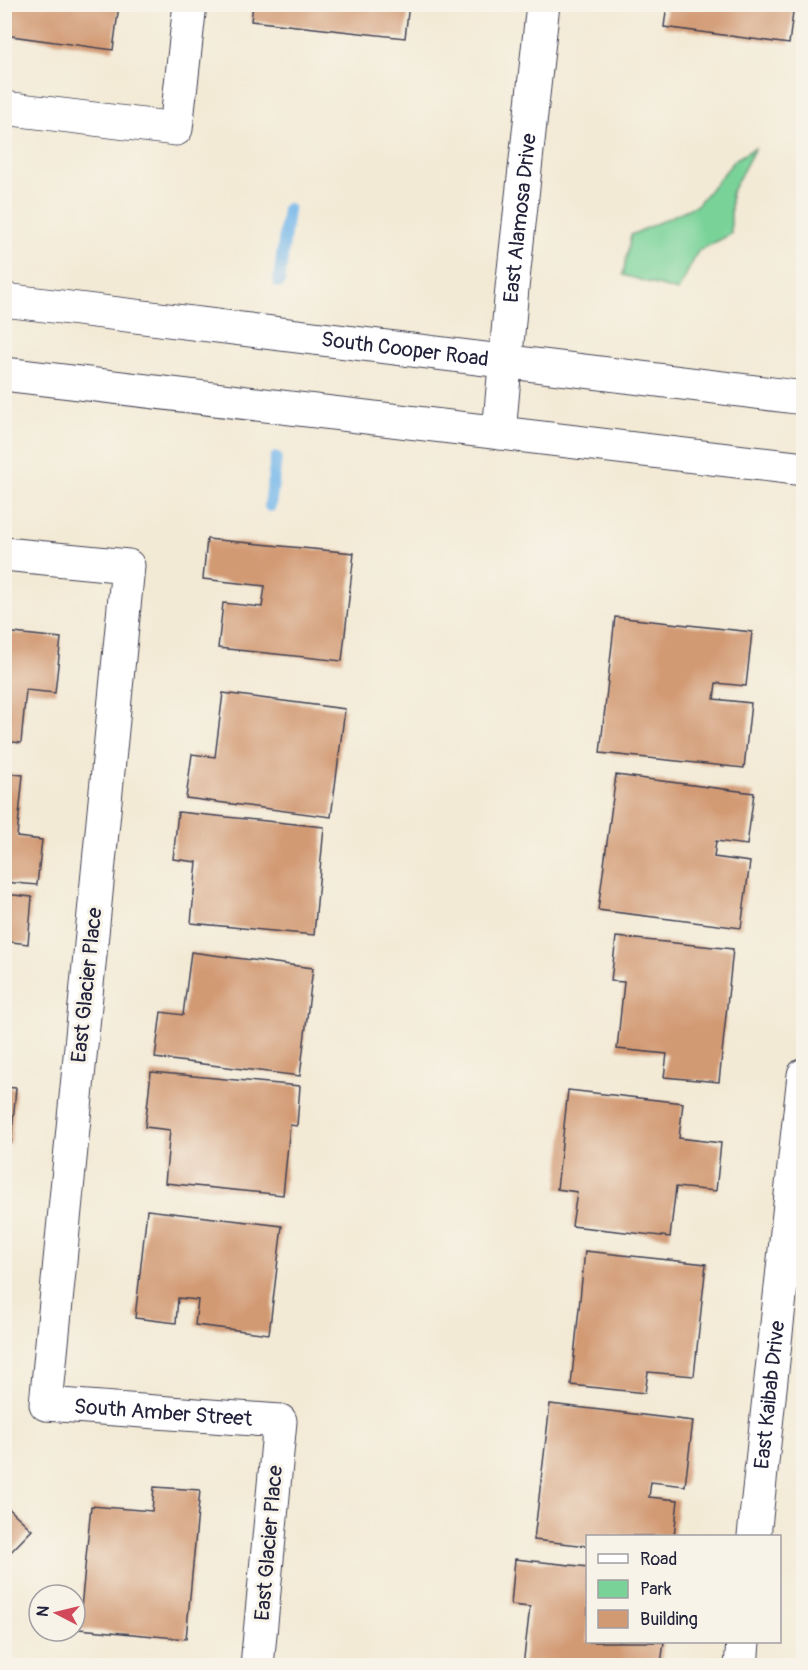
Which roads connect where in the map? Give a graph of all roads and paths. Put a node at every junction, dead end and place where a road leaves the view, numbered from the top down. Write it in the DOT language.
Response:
graph roads {
  1 [pos="190,4"];
  2 [pos="543,4"];
  3 [pos="4,108"];
  4 [pos="4,300"];
  5 [pos="505,362"];
  6 [pos="4,374"];
  7 [pos="804,398"];
  8 [pos="499,433"];
  9 [pos="804,469"];
  10 [pos="4,554"];
  11 [pos="804,1075"];
  12 [pos="46,1404"];
  13 [pos="280,1421"];
  14 [pos="754,1535"];
  15 [pos="743,1643"];
  16 [pos="257,1665"];
  17 [pos="741,1665"];
  1 -- 3 [label="street"];
  2 -- 5 [label="street, East Alamosa Drive"];
  4 -- 5 [label="street, South Cooper Road"];
  5 -- 7 [label="street, South Cooper Road"];
  5 -- 8 [label="street, East Alamosa Drive"];
  6 -- 8 [label="street"];
  8 -- 9 [label="street"];
  10 -- 12 [label="street, East Glacier Place"];
  11 -- 14 [label="street, East Kaibab Drive"];
  12 -- 13 [label="street, South Amber Street"];
  13 -- 16 [label="street, East Glacier Place"];
  15 -- 17 [label="street"];
}
